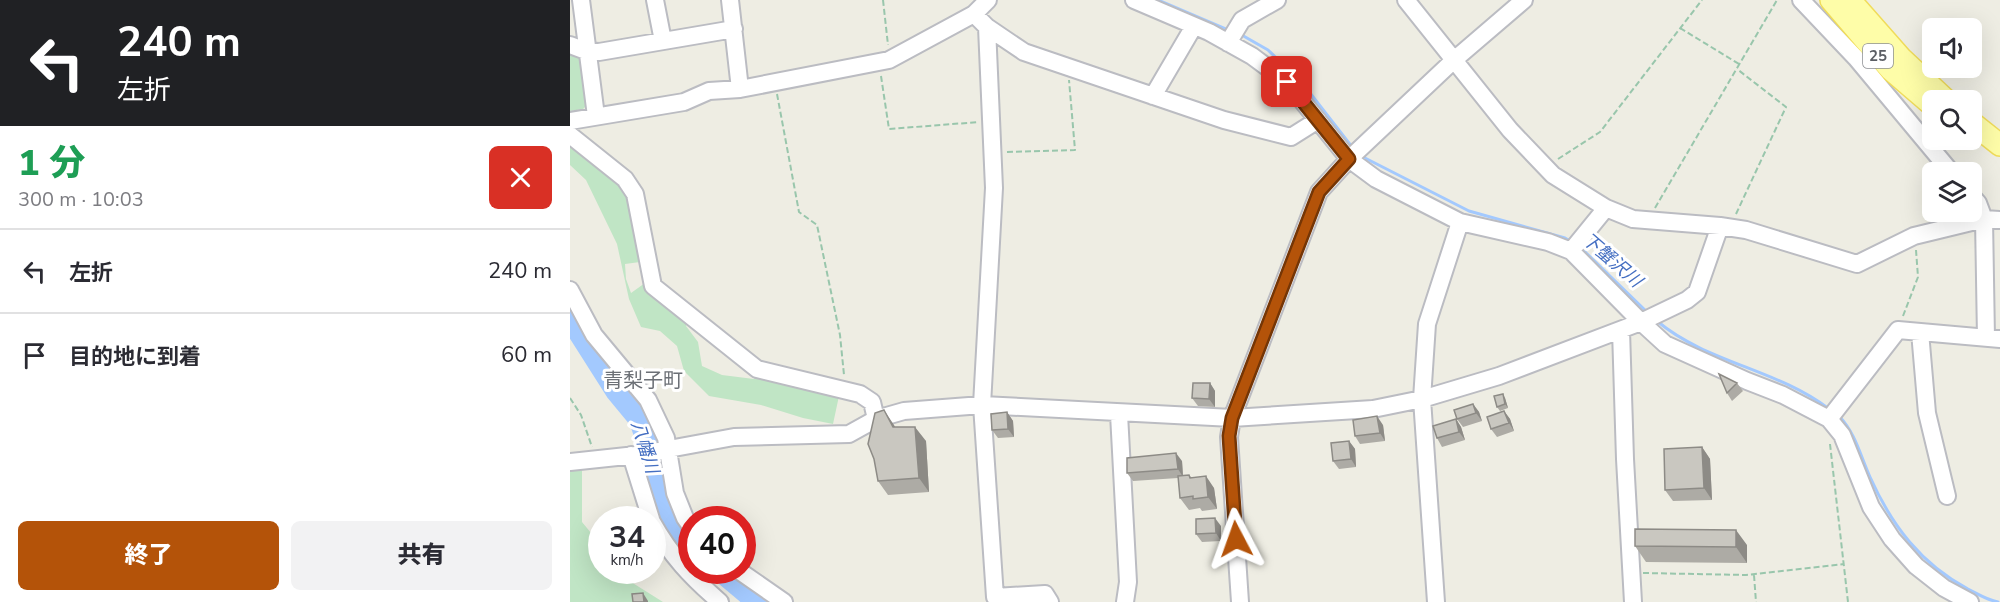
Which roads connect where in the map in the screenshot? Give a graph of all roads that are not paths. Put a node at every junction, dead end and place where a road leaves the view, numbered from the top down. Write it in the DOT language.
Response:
graph roads {
  1 [pos="580,0"];
  2 [pos="656,0"];
  3 [pos="730,0"];
  4 [pos="988,0"];
  5 [pos="1134,0"];
  6 [pos="1277,0"];
  7 [pos="1406,0"];
  8 [pos="1524,0"];
  9 [pos="1801,0"];
  10 [pos="1831,0"];
  11 [pos="1850,0"];
  12 [pos="974,14"];
  13 [pos="1194,26"];
  14 [pos="987,27"];
  15 [pos="734,29"];
  16 [pos="663,41"];
  17 [pos="1228,43"];
  18 [pos="570,45"];
  19 [pos="586,51"];
  20 [pos="1454,60"];
  21 [pos="740,89"];
  22 [pos="1935,90"];
  23 [pos="1153,96"];
  24 [pos="1922,96"];
  25 [pos="596,116"];
  26 [pos="1318,120"];
  27 [pos="570,121"];
  28 [pos="1982,131"];
  29 [pos="570,135"];
  30 [pos="1982,137"];
  31 [pos="2000,146"];
  32 [pos="1349,159"];
  33 [pos="1942,162"];
  34 [pos="1606,208"];
  35 [pos="1982,208"];
  36 [pos="1992,220"];
  37 [pos="1460,222"];
  38 [pos="1725,227"];
  39 [pos="1571,251"];
  40 [pos="570,290"];
  41 [pos="1641,322"];
  42 [pos="1621,330"];
  43 [pos="1920,332"];
  44 [pos="1993,339"];
  45 [pos="1422,399"];
  46 [pos="982,405"];
  47 [pos="1119,414"];
  48 [pos="1232,418"];
  49 [pos="876,419"];
  50 [pos="1829,419"];
  51 [pos="665,450"];
  52 [pos="634,455"];
  53 [pos="570,462"];
  54 [pos="1947,496"];
  55 [pos="648,506"];
  56 [pos="680,506"];
  57 [pos="666,546"];
  58 [pos="756,583"];
  59 [pos="720,602"];
  60 [pos="784,602"];
  61 [pos="1050,602"];
  62 [pos="1125,602"];
  63 [pos="1240,602"];
  64 [pos="1436,602"];
  65 [pos="1633,602"];
  66 [pos="1970,602"];
  1 -- 19 [label="street"];
  2 -- 16 [label="street"];
  3 -- 15 [label="street"];
  4 -- 12 [label="street"];
  5 -- 13 [label="street"];
  6 -- 17 [label="street"];
  7 -- 20 [label="street"];
  8 -- 20 [label="street"];
  9 -- 33 [label="street"];
  10 -- 24 [label="main road, 25"];
  11 -- 22 [label="main road, 25"];
  12 -- 14 [label="street"];
  12 -- 21 [label="street"];
  13 -- 17 [label="street"];
  13 -- 23 [label="street"];
  14 -- 23 [label="street"];
  14 -- 46 [label="street"];
  15 -- 16 [label="street"];
  15 -- 21 [label="street"];
  16 -- 19 [label="street"];
  17 -- 26 [label="street"];
  18 -- 19 [label="street"];
  19 -- 25 [label="street"];
  20 -- 32 [label="street"];
  20 -- 34 [label="street"];
  21 -- 25 [label="street"];
  23 -- 26 [label="street"];
  25 -- 27 [label="street"];
  26 -- 32 [label="street"];
  28 -- 31 [label="main road"];
  29 -- 49 [label="street"];
  30 -- 31 [label="main road"];
  32 -- 37 [label="street"];
  32 -- 48 [label="street"];
  34 -- 38 [label="street"];
  34 -- 39 [label="street"];
  35 -- 36 [label="street"];
  36 -- 38 [label="street"];
  36 -- 44 [label="street"];
  37 -- 39 [label="street"];
  37 -- 45 [label="street"];
  38 -- 41 [label="street"];
  39 -- 41 [label="street"];
  40 -- 51 [label="street"];
  41 -- 42 [label="street"];
  41 -- 50 [label="street"];
  42 -- 45 [label="street"];
  42 -- 65 [label="street"];
  43 -- 44 [label="street"];
  43 -- 50 [label="street"];
  43 -- 54 [label="street"];
  45 -- 48 [label="street"];
  45 -- 64 [label="street"];
  46 -- 47 [label="street"];
  46 -- 49 [label="street"];
  46 -- 61 [label="street"];
  47 -- 48 [label="street"];
  47 -- 62 [label="street"];
  48 -- 63 [label="street"];
  49 -- 51 [label="street"];
  50 -- 66 [label="street"];
  51 -- 52 [label="street"];
  51 -- 56 [label="street"];
  52 -- 53 [label="street"];
  52 -- 55 [label="street"];
  57 -- 59 [label="street"];
  58 -- 60 [label="street"];
}
